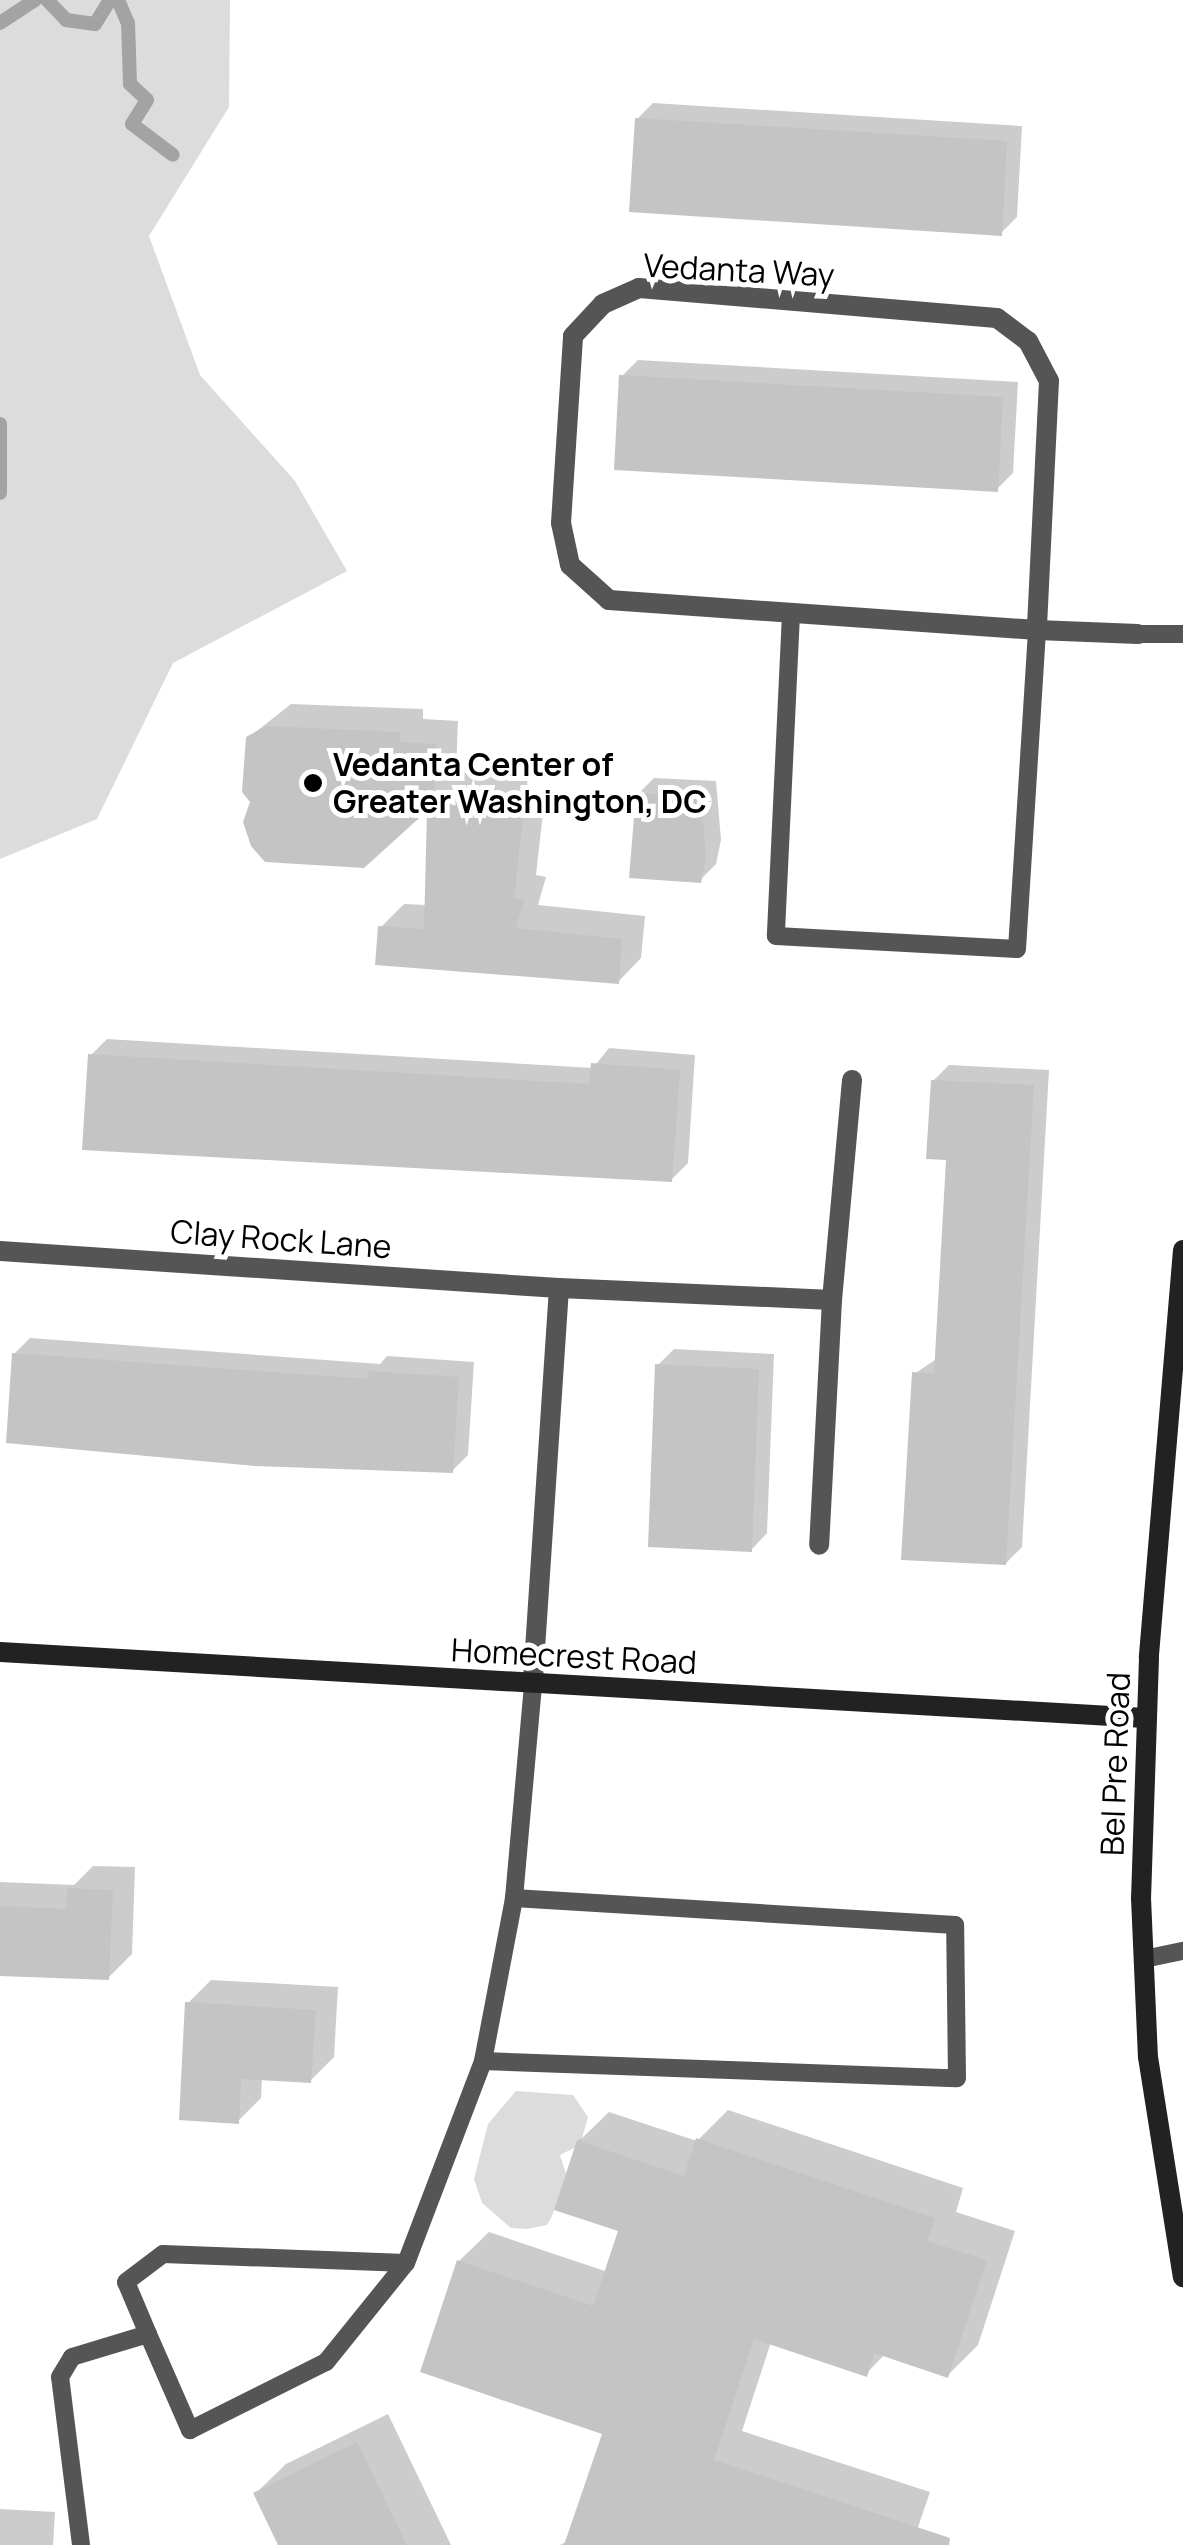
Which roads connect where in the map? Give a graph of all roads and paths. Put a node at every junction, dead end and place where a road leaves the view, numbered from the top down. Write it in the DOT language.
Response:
graph roads {
  1 [pos="791,614"];
  2 [pos="1037,630"];
  3 [pos="1138,634"];
  4 [pos="1183,634"];
  5 [pos="852,1080"];
  6 [pos="1183,1250"];
  7 [pos="0,1251"];
  8 [pos="559,1288"];
  9 [pos="832,1300"];
  10 [pos="1176,1438"];
  11 [pos="820,1545"];
  12 [pos="0,1652"];
  13 [pos="533,1683"];
  14 [pos="1145,1718"];
  15 [pos="514,1898"];
  16 [pos="1183,1951"];
  17 [pos="1144,1959"];
  18 [pos="483,2061"];
  19 [pos="1181,2255"];
  20 [pos="406,2264"];
  21 [pos="1183,2278"];
  22 [pos="148,2334"];
  23 [pos="81,2545"];
  1 -- 2 [label="street, Vedanta Way"];
  1 -- 2 [label="lane"];
  1 -- 2 [label="street, Vedanta Way"];
  2 -- 3 [label="street, Vedanta Way"];
  3 -- 4 [label="lane"];
  5 -- 9 [label="street"];
  6 -- 10 [label="street, Bel Pre Road"];
  7 -- 8 [label="street, Clay Rock Lane"];
  8 -- 9 [label="street, Clay Rock Lane"];
  8 -- 13 [label="street"];
  9 -- 11 [label="street"];
  10 -- 14 [label="street, Bel Pre Road"];
  12 -- 13 [label="street, Homecrest Road"];
  13 -- 14 [label="street, Homecrest Road"];
  13 -- 15 [label="lane"];
  14 -- 17 [label="street, Bel Pre Road"];
  15 -- 18 [label="lane"];
  15 -- 18 [label="lane"];
  16 -- 17 [label="lane"];
  17 -- 19 [label="street, Bel Pre Road"];
  18 -- 20 [label="lane"];
  19 -- 21 [label="street, Bel Pre Road"];
  20 -- 22 [label="lane"];
  20 -- 22 [label="lane"];
  22 -- 23 [label="lane"];
}
